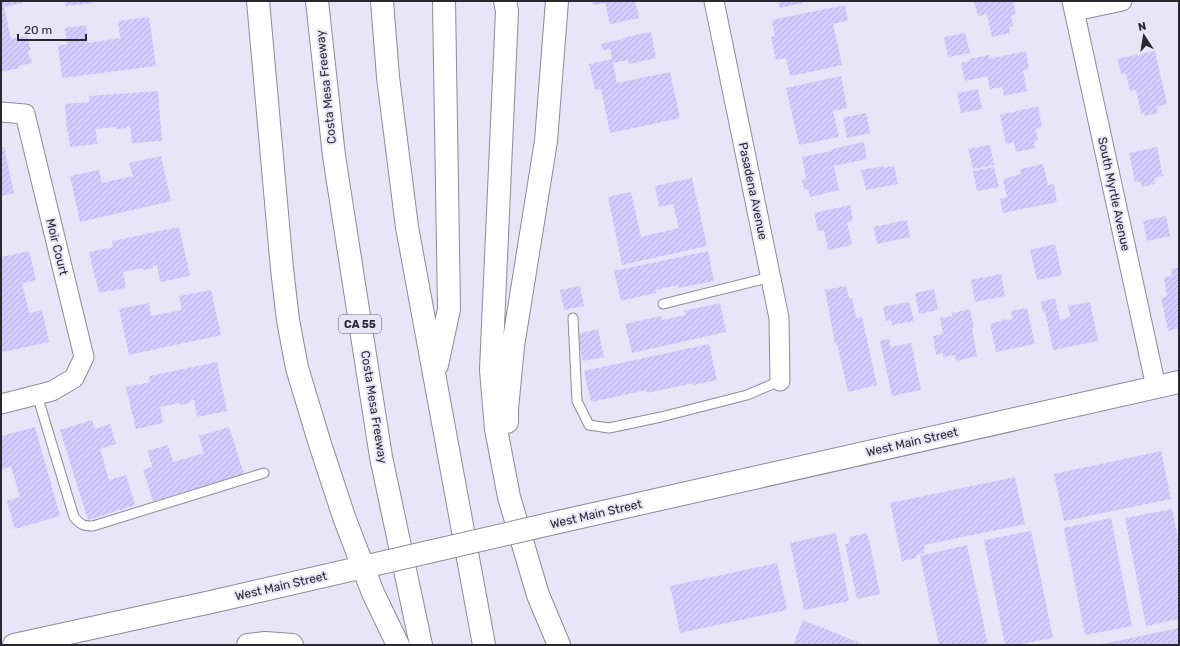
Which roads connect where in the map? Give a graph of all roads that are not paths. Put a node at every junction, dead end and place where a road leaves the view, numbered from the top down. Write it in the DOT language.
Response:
graph roads {
  1 [pos="258,1"];
  2 [pos="317,1"];
  3 [pos="382,1"];
  4 [pos="444,1"];
  5 [pos="505,1"];
  6 [pos="557,1"];
  7 [pos="714,1"];
  8 [pos="1122,1"];
  9 [pos="1073,6"];
  10 [pos="1,112"];
  11 [pos="771,277"];
  12 [pos="663,304"];
  13 [pos="573,318"];
  14 [pos="434,376"];
  15 [pos="780,381"];
  16 [pos="1179,382"];
  17 [pos="1156,387"];
  18 [pos="37,395"];
  19 [pos="1,404"];
  20 [pos="264,473"];
  21 [pos="509,497"];
  22 [pos="14,645"];
  23 [pos="248,645"];
  24 [pos="292,645"];
  25 [pos="398,645"];
  26 [pos="421,645"];
  27 [pos="484,645"];
  28 [pos="559,645"];
  1 -- 25 [label="main road, bridge"];
  2 -- 26 [label="main road, Costa Mesa Freeway / CA 55"];
  3 -- 14 [label="main road"];
  4 -- 14 [label="main road"];
  5 -- 21 [label="main road"];
  6 -- 21 [label="main road"];
  7 -- 11 [label="street, Pasadena Avenue"];
  8 -- 9 [label="street"];
  9 -- 17 [label="street, South Myrtle Avenue"];
  10 -- 18 [label="street, Moir Court"];
  11 -- 12 [label="lane"];
  11 -- 15 [label="street, Pasadena Avenue"];
  13 -- 15 [label="lane"];
  14 -- 27 [label="main road"];
  16 -- 17 [label="main road, West Main Street"];
  17 -- 22 [label="main road, West Main Street, bridge"];
  18 -- 19 [label="street"];
  18 -- 20 [label="lane"];
  21 -- 28 [label="main road"];
  23 -- 24 [label="main road"];
}
